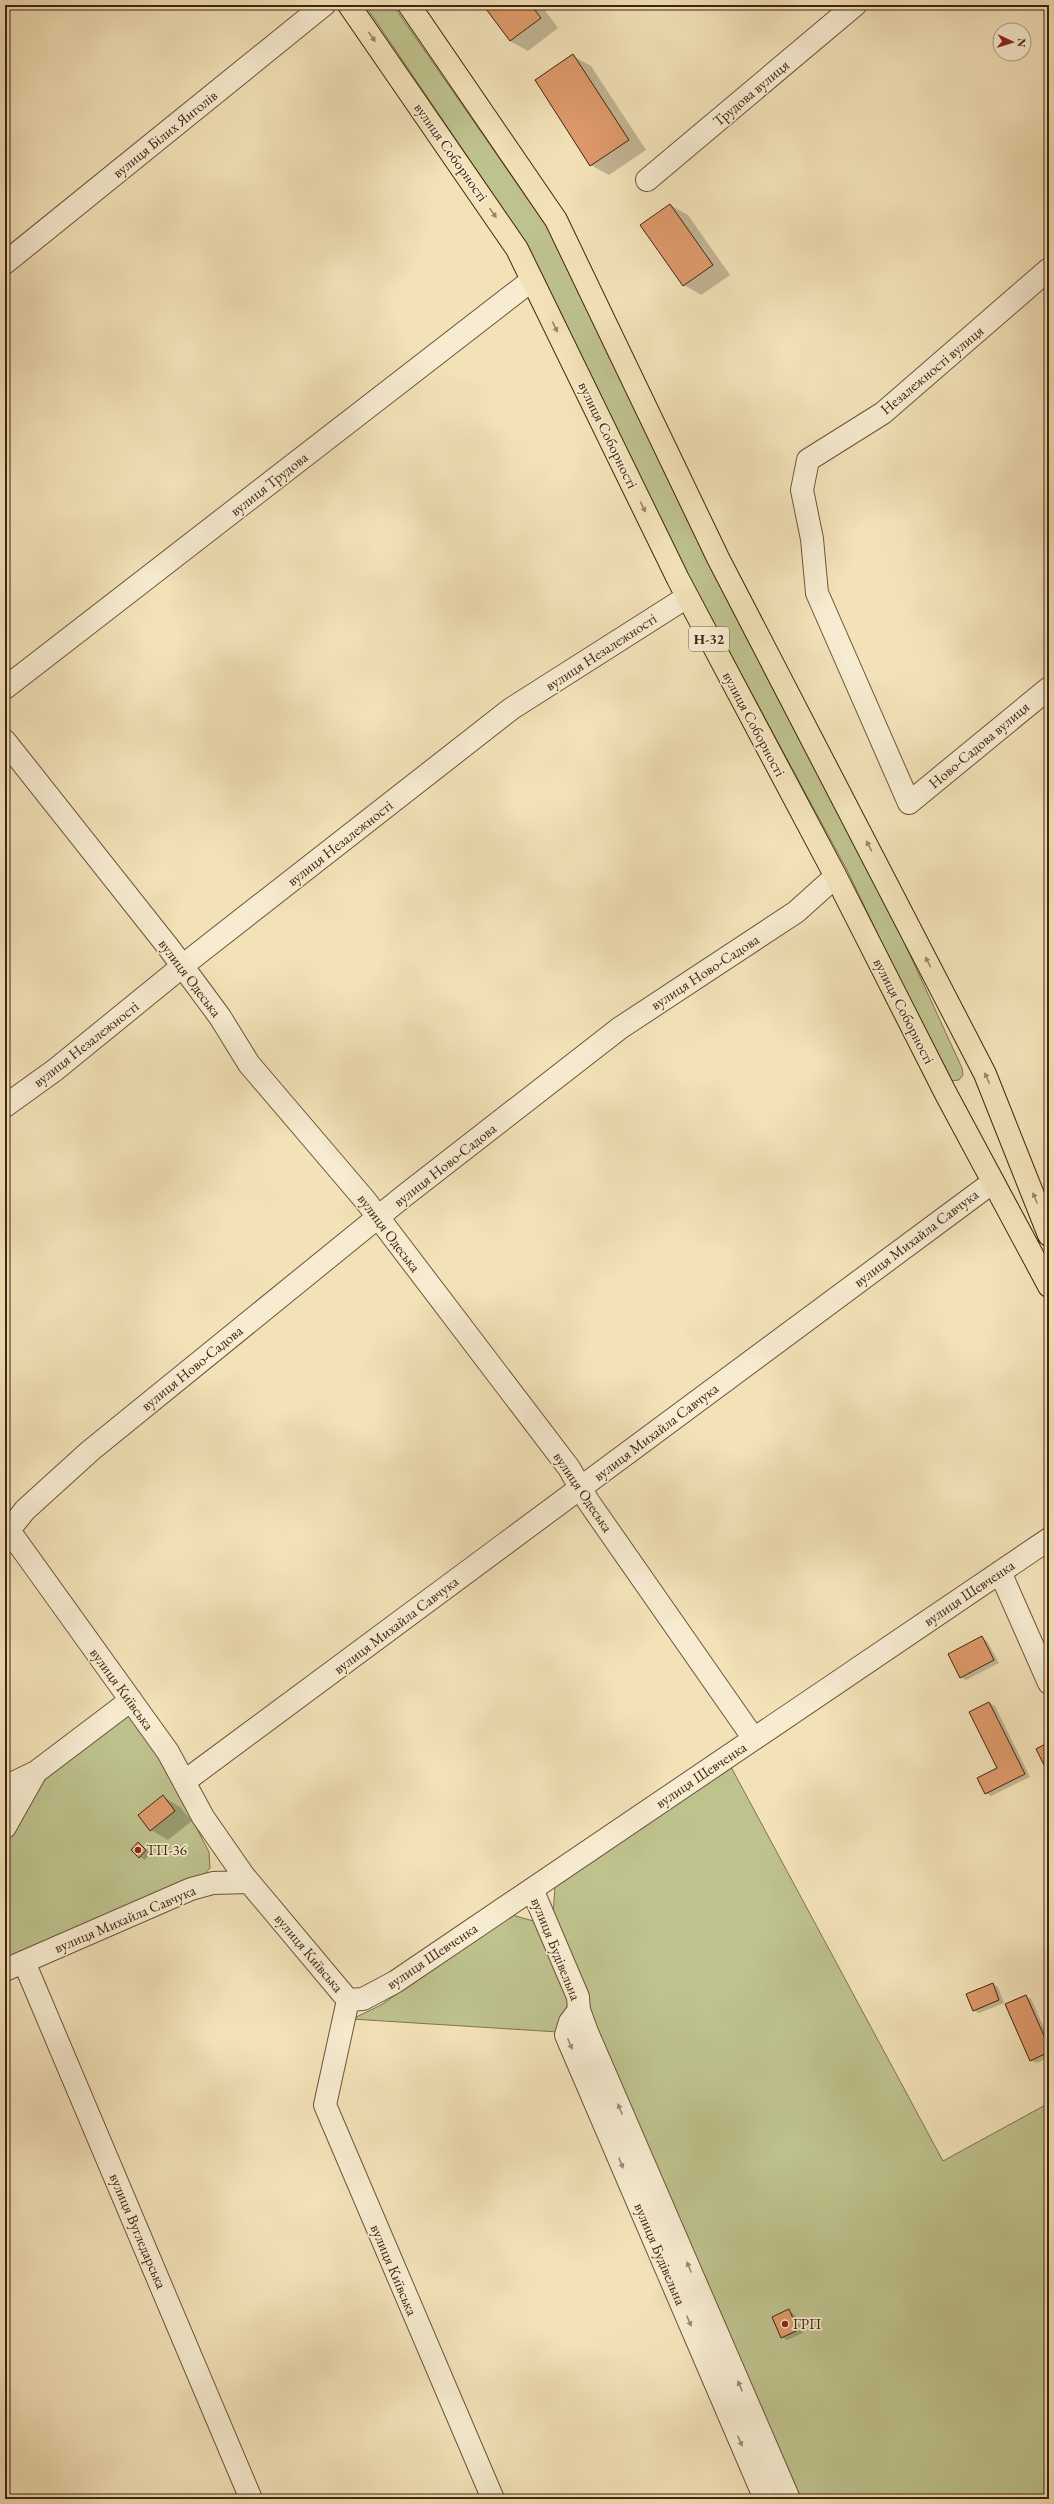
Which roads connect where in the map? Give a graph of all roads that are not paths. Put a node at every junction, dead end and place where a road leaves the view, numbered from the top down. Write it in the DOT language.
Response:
graph roads {
  1 [pos="324,5"];
  2 [pos="349,5"];
  3 [pos="409,5"];
  4 [pos="855,5"];
  5 [pos="647,180"];
  6 [pos="5,263"];
  7 [pos="1049,269"];
  8 [pos="532,280"];
  9 [pos="687,597"];
  10 [pos="5,688"];
  11 [pos="1049,688"];
  12 [pos="5,741"];
  13 [pos="910,803"];
  14 [pos="835,877"];
  15 [pos="182,967"];
  16 [pos="5,1106"];
  17 [pos="993,1182"];
  18 [pos="378,1218"];
  19 [pos="1049,1235"];
  20 [pos="1049,1286"];
  21 [pos="580,1488"];
  22 [pos="7,1534"];
  23 [pos="1049,1539"];
  24 [pos="1000,1572"];
  25 [pos="1049,1683"];
  26 [pos="131,1700"];
  27 [pos="754,1739"];
  28 [pos="36,1772"];
  29 [pos="185,1782"];
  30 [pos="5,1787"];
  31 [pos="5,1827"];
  32 [pos="248,1882"];
  33 [pos="532,1889"];
  34 [pos="14,1966"];
  35 [pos="348,2000"];
  36 [pos="579,2010"];
  37 [pos="252,2499"];
  38 [pos="492,2499"];
  39 [pos="765,2499"];
  40 [pos="789,2499"];
  1 -- 6 [label="street, вулиця Білих Янголів"];
  2 -- 8 [label="main road, вулиця Соборності / Н-32, one-way"];
  19 -- 3 [label="main road, Н-32, one-way"];
  4 -- 5 [label="street, Трудова вулиця"];
  7 -- 13 [label="street, Незалежності вулиця"];
  8 -- 9 [label="main road, вулиця Соборності / Н-32, one-way"];
  8 -- 10 [label="street, вулиця Трудова"];
  9 -- 14 [label="main road, вулиця Соборності / Н-32"];
  9 -- 15 [label="street, вулиця Незалежності"];
  11 -- 13 [label="street, Ново-Садова вулиця"];
  12 -- 15 [label="street, вулиця Одеська"];
  14 -- 17 [label="main road, вулиця Соборності / Н-32"];
  14 -- 18 [label="street, вулиця Ново-Садова"];
  15 -- 16 [label="street, вулиця Незалежності"];
  15 -- 18 [label="street, вулиця Одеська"];
  17 -- 20 [label="main road, вулиця Соборності / Н-32"];
  17 -- 21 [label="street, вулиця Михайла Савчука"];
  18 -- 21 [label="street, вулиця Одеська"];
  18 -- 22 [label="street, вулиця Ново-Садова"];
  21 -- 27 [label="street, вулиця Одеська"];
  21 -- 29 [label="street, вулиця Михайла Савчука"];
  22 -- 26 [label="street, вулиця Київська"];
  23 -- 24 [label="street, вулиця Шевченка"];
  24 -- 25 [label="street"];
  24 -- 27 [label="street, вулиця Шевченка"];
  26 -- 28 [label="street"];
  26 -- 29 [label="street, вулиця Київська"];
  27 -- 33 [label="street, вулиця Шевченка"];
  28 -- 30 [label="street"];
  28 -- 31 [label="street"];
  29 -- 32 [label="street, вулиця Київська"];
  32 -- 34 [label="street, вулиця Михайла Савчука"];
  32 -- 35 [label="street, вулиця Київська"];
  33 -- 35 [label="street, вулиця Шевченка"];
  33 -- 36 [label="street, вулиця Будівельна"];
  34 -- 37 [label="street, вулиця Вугледарська"];
  35 -- 38 [label="street, вулиця Київська"];
  36 -- 39 [label="street, вулиця Будівельна, one-way"];
  40 -- 36 [label="street, вулиця Будівельна, one-way"];
}
